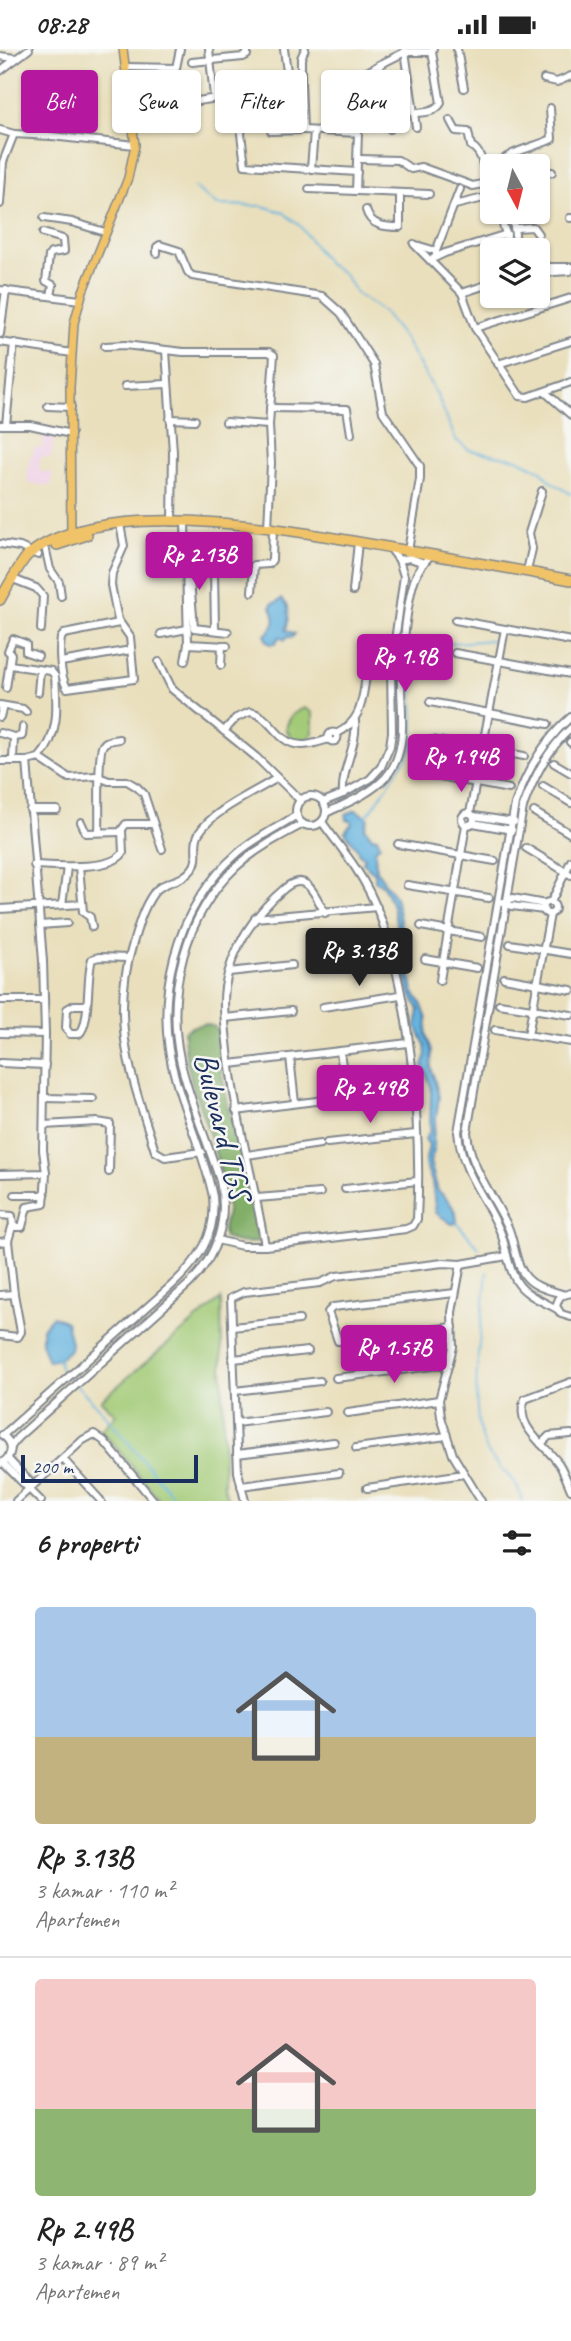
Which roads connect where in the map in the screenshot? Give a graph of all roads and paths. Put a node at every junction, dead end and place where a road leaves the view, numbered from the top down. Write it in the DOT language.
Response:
graph roads {
  1 [pos="29,49"];
  2 [pos="123,49"];
  3 [pos="180,49"];
  4 [pos="209,49"];
  5 [pos="247,49"];
  6 [pos="284,49"];
  7 [pos="305,49"];
  8 [pos="457,49"];
  9 [pos="405,50"];
  10 [pos="433,50"];
  11 [pos="0,57"];
  12 [pos="15,58"];
  13 [pos="211,61"];
  14 [pos="192,62"];
  15 [pos="379,65"];
  16 [pos="126,68"];
  17 [pos="287,70"];
  18 [pos="301,70"];
  19 [pos="371,70"];
  20 [pos="380,70"];
  21 [pos="0,71"];
  22 [pos="571,76"];
  23 [pos="544,79"];
  24 [pos="464,88"];
  25 [pos="214,97"];
  26 [pos="201,99"];
  27 [pos="550,108"];
  28 [pos="414,113"];
  29 [pos="450,120"];
  30 [pos="416,127"];
  31 [pos="0,130"];
  32 [pos="307,131"];
  33 [pos="314,132"];
  34 [pos="134,133"];
  35 [pos="241,133"];
  36 [pos="14,134"];
  37 [pos="135,145"];
  38 [pos="516,154"];
  39 [pos="480,155"];
  40 [pos="359,159"];
  41 [pos="312,169"];
  42 [pos="357,172"];
  43 [pos="1,179"];
  44 [pos="480,184"];
  45 [pos="309,188"];
  46 [pos="460,189"];
  47 [pos="356,191"];
  48 [pos="400,193"];
  49 [pos="429,194"];
  50 [pos="480,199"];
  51 [pos="0,204"];
  52 [pos="455,205"];
  53 [pos="366,210"];
  54 [pos="44,218"];
  55 [pos="503,224"];
  56 [pos="515,224"];
  57 [pos="516,228"];
  58 [pos="105,232"];
  59 [pos="43,233"];
  60 [pos="538,234"];
  61 [pos="506,235"];
  62 [pos="507,238"];
  63 [pos="516,238"];
  64 [pos="157,253"];
  65 [pos="434,256"];
  66 [pos="550,268"];
  67 [pos="571,269"];
  68 [pos="550,271"];
  69 [pos="480,286"];
  70 [pos="3,290"];
  71 [pos="462,293"];
  72 [pos="51,296"];
  73 [pos="571,298"];
  74 [pos="79,300"];
  75 [pos="475,328"];
  76 [pos="0,334"];
  77 [pos="571,341"];
  78 [pos="0,342"];
  79 [pos="14,343"];
  80 [pos="105,346"];
  81 [pos="166,351"];
  82 [pos="72,353"];
  83 [pos="498,364"];
  84 [pos="571,383"];
  85 [pos="167,384"];
  86 [pos="125,386"];
  87 [pos="545,392"];
  88 [pos="48,406"];
  89 [pos="71,407"];
  90 [pos="270,408"];
  91 [pos="571,415"];
  92 [pos="170,419"];
  93 [pos="195,420"];
  94 [pos="226,422"];
  95 [pos="3,425"];
  96 [pos="269,425"];
  97 [pos="71,434"];
  98 [pos="351,434"];
  99 [pos="542,491"];
  100 [pos="185,521"];
  101 [pos="172,522"];
  102 [pos="119,525"];
  103 [pos="271,528"];
  104 [pos="71,536"];
  105 [pos="358,542"];
  106 [pos="0,544"];
  107 [pos="390,548"];
  108 [pos="408,551"];
  109 [pos="39,552"];
  110 [pos="432,554"];
  111 [pos="399,560"];
  112 [pos="424,563"];
  113 [pos="188,569"];
  114 [pos="527,571"];
  115 [pos="404,576"];
  116 [pos="415,577"];
  117 [pos="13,579"];
  118 [pos="571,580"];
  119 [pos="353,591"];
  120 [pos="252,593"];
  121 [pos="61,596"];
  122 [pos="0,600"];
  123 [pos="400,604"];
  124 [pos="409,607"];
  125 [pos="456,620"];
  126 [pos="119,623"];
  127 [pos="396,628"];
  128 [pos="406,628"];
  129 [pos="41,629"];
  130 [pos="187,629"];
  131 [pos="215,629"];
  132 [pos="505,629"];
  133 [pos="228,632"];
  134 [pos="161,634"];
  135 [pos="571,641"];
  136 [pos="188,644"];
  137 [pos="0,647"];
  138 [pos="8,650"];
  139 [pos="131,650"];
  140 [pos="393,653"];
  141 [pos="455,653"];
  142 [pos="38,656"];
  143 [pos="185,661"];
  144 [pos="61,662"];
  145 [pos="159,662"];
  146 [pos="499,662"];
  147 [pos="10,665"];
  148 [pos="220,666"];
  149 [pos="40,670"];
  150 [pos="571,674"];
  151 [pos="6,688"];
  152 [pos="38,692"];
  153 [pos="430,702"];
  154 [pos="2,705"];
  155 [pos="26,712"];
  156 [pos="490,713"];
  157 [pos="0,717"];
  158 [pos="571,717"];
  159 [pos="355,721"];
  160 [pos="548,724"];
  161 [pos="23,727"];
  162 [pos="571,728"];
  163 [pos="224,731"];
  164 [pos="0,733"];
  165 [pos="15,737"];
  166 [pos="336,737"];
  167 [pos="119,739"];
  168 [pos="432,740"];
  169 [pos="351,747"];
  170 [pos="483,749"];
  171 [pos="524,756"];
  172 [pos="39,758"];
  173 [pos="13,760"];
  174 [pos="0,761"];
  175 [pos="27,761"];
  176 [pos="554,763"];
  177 [pos="418,772"];
  178 [pos="571,773"];
  179 [pos="98,776"];
  180 [pos="276,778"];
  181 [pos="477,783"];
  182 [pos="543,786"];
  183 [pos="509,789"];
  184 [pos="343,795"];
  185 [pos="301,801"];
  186 [pos="323,802"];
  187 [pos="571,803"];
  188 [pos="30,810"];
  189 [pos="57,810"];
  190 [pos="534,812"];
  191 [pos="326,813"];
  192 [pos="297,815"];
  193 [pos="471,819"];
  194 [pos="81,822"];
  195 [pos="322,822"];
  196 [pos="152,824"];
  197 [pos="303,824"];
  198 [pos="510,826"];
  199 [pos="518,827"];
  200 [pos="122,831"];
  201 [pos="99,832"];
  202 [pos="571,834"];
  203 [pos="398,844"];
  204 [pos="526,848"];
  205 [pos="162,849"];
  206 [pos="461,855"];
  207 [pos="495,861"];
  208 [pos="571,861"];
  209 [pos="34,865"];
  210 [pos="79,866"];
  211 [pos="67,867"];
  212 [pos="568,874"];
  213 [pos="407,885"];
  214 [pos="455,893"];
  215 [pos="489,898"];
  216 [pos="497,901"];
  217 [pos="505,902"];
  218 [pos="82,904"];
  219 [pos="38,905"];
  220 [pos="62,905"];
  221 [pos="377,907"];
  222 [pos="547,908"];
  223 [pos="0,909"];
  224 [pos="325,913"];
  225 [pos="255,918"];
  226 [pos="67,923"];
  227 [pos="40,925"];
  228 [pos="421,926"];
  229 [pos="92,927"];
  230 [pos="448,931"];
  231 [pos="482,937"];
  232 [pos="510,944"];
  233 [pos="543,949"];
  234 [pos="392,953"];
  235 [pos="571,954"];
  236 [pos="128,957"];
  237 [pos="425,959"];
  238 [pos="312,961"];
  239 [pos="443,962"];
  240 [pos="292,965"];
  241 [pos="477,968"];
  242 [pos="229,972"];
  243 [pos="504,978"];
  244 [pos="440,980"];
  245 [pos="536,984"];
  246 [pos="571,990"];
  247 [pos="400,995"];
  248 [pos="0,1000"];
  249 [pos="43,1000"];
  250 [pos="499,1004"];
  251 [pos="86,1005"];
  252 [pos="323,1007"];
  253 [pos="532,1009"];
  254 [pos="291,1011"];
  255 [pos="571,1015"];
  256 [pos="225,1018"];
  257 [pos="495,1030"];
  258 [pos="0,1033"];
  259 [pos="177,1033"];
  260 [pos="45,1034"];
  261 [pos="168,1034"];
  262 [pos="528,1035"];
  263 [pos="571,1042"];
  264 [pos="408,1044"];
  265 [pos="340,1051"];
  266 [pos="289,1057"];
  267 [pos="0,1063"];
  268 [pos="230,1064"];
  269 [pos="45,1065"];
  270 [pos="412,1089"];
  271 [pos="346,1096"];
  272 [pos="44,1098"];
  273 [pos="93,1099"];
  274 [pos="295,1103"];
  275 [pos="236,1111"];
  276 [pos="44,1125"];
  277 [pos="416,1134"];
  278 [pos="209,1150"];
  279 [pos="201,1152"];
  280 [pos="247,1155"];
  281 [pos="46,1173"];
  282 [pos="109,1173"];
  283 [pos="0,1174"];
  284 [pos="417,1181"];
  285 [pos="345,1189"];
  286 [pos="320,1193"];
  287 [pos="15,1195"];
  288 [pos="45,1195"];
  289 [pos="257,1198"];
  290 [pos="0,1215"];
  291 [pos="13,1226"];
  292 [pos="218,1239"];
  293 [pos="8,1241"];
  294 [pos="208,1241"];
  295 [pos="0,1242"];
  296 [pos="265,1246"];
  297 [pos="516,1253"];
  298 [pos="10,1256"];
  299 [pos="506,1256"];
  300 [pos="0,1258"];
  301 [pos="461,1264"];
  302 [pos="568,1292"];
  303 [pos="455,1293"];
  304 [pos="14,1294"];
  305 [pos="0,1295"];
  306 [pos="557,1309"];
  307 [pos="570,1318"];
  308 [pos="299,1320"];
  309 [pos="232,1327"];
  310 [pos="453,1327"];
  311 [pos="0,1335"];
  312 [pos="308,1351"];
  313 [pos="233,1359"];
  314 [pos="449,1364"];
  315 [pos="71,1375"];
  316 [pos="336,1378"];
  317 [pos="78,1381"];
  318 [pos="320,1381"];
  319 [pos="571,1382"];
  320 [pos="235,1391"];
  321 [pos="439,1401"];
  322 [pos="326,1412"];
  323 [pos="348,1413"];
  324 [pos="236,1423"];
  325 [pos="571,1434"];
  326 [pos="1,1435"];
  327 [pos="447,1436"];
  328 [pos="334,1442"];
  329 [pos="541,1444"];
  330 [pos="11,1447"];
  331 [pos="356,1448"];
  332 [pos="237,1454"];
  333 [pos="63,1459"];
  334 [pos="4,1462"];
  335 [pos="339,1473"];
  336 [pos="464,1474"];
  337 [pos="241,1486"];
  338 [pos="30,1488"];
  339 [pos="367,1488"];
  340 [pos="571,1490"];
  341 [pos="16,1501"];
  342 [pos="41,1501"];
  343 [pos="101,1501"];
  344 [pos="154,1501"];
  345 [pos="244,1501"];
  346 [pos="481,1501"];
  1 -- 12 [label="street"];
  2 -- 16 [label="main road"];
  3 -- 16 [label="street"];
  4 -- 13 [label="street"];
  5 -- 13 [label="street"];
  6 -- 17 [label="street"];
  7 -- 18 [label="street"];
  8 -- 24 [label="street"];
  9 -- 10 [label="street"];
  9 -- 15 [label="street"];
  9 -- 28 [label="street"];
  10 -- 28 [label="street"];
  11 -- 12 [label="street"];
  12 -- 21 [label="street"];
  13 -- 14 [label="street"];
  13 -- 25 [label="street"];
  15 -- 19 [label="street"];
  15 -- 20 [label="street"];
  22 -- 23 [label="street"];
  25 -- 26 [label="street"];
  27 -- 38 [label="street"];
  28 -- 30 [label="street"];
  29 -- 39 [label="street"];
  31 -- 36 [label="street"];
  32 -- 33 [label="street"];
  33 -- 40 [label="street"];
  33 -- 41 [label="street"];
  34 -- 37 [label="main road"];
  35 -- 41 [label="street"];
  36 -- 37 [label="street"];
  36 -- 43 [label="street"];
  37 -- 58 [label="main road"];
  40 -- 42 [label="street"];
  40 -- 44 [label="street"];
  41 -- 42 [label="street"];
  42 -- 47 [label="street"];
  43 -- 51 [label="street"];
  45 -- 47 [label="street"];
  46 -- 52 [label="street"];
  47 -- 48 [label="street"];
  48 -- 49 [label="street"];
  48 -- 53 [label="street"];
  50 -- 52 [label="street"];
  52 -- 65 [label="street"];
  54 -- 58 [label="street"];
  55 -- 61 [label="street"];
  56 -- 57 [label="street"];
  57 -- 60 [label="street"];
  57 -- 63 [label="street"];
  58 -- 74 [label="main road"];
  59 -- 72 [label="street"];
  61 -- 62 [label="street"];
  61 -- 65 [label="street"];
  64 -- 108 [label="street"];
  65 -- 71 [label="street"];
  66 -- 67 [label="street"];
  67 -- 68 [label="street"];
  69 -- 71 [label="street"];
  70 -- 72 [label="street"];
  70 -- 76 [label="street"];
  71 -- 75 [label="street"];
  72 -- 74 [label="street"];
  73 -- 75 [label="street"];
  74 -- 82 [label="main road"];
  75 -- 83 [label="street"];
  77 -- 83 [label="street"];
  78 -- 79 [label="street"];
  79 -- 82 [label="street"];
  79 -- 95 [label="street"];
  80 -- 81 [label="street"];
  81 -- 85 [label="street"];
  81 -- 90 [label="street"];
  82 -- 89 [label="main road"];
  83 -- 87 [label="street"];
  84 -- 87 [label="street"];
  85 -- 86 [label="street"];
  85 -- 92 [label="street"];
  87 -- 91 [label="street"];
  88 -- 89 [label="street"];
  89 -- 97 [label="main road"];
  90 -- 96 [label="street"];
  90 -- 98 [label="street"];
  92 -- 93 [label="street"];
  92 -- 101 [label="street"];
  94 -- 96 [label="street"];
  95 -- 97 [label="street"];
  96 -- 103 [label="street"];
  97 -- 104 [label="main road"];
  99 -- 114 [label="street"];
  100 -- 101 [label="highway"];
  100 -- 103 [label="highway"];
  100 -- 113 [label="street"];
  101 -- 102 [label="highway"];
  102 -- 104 [label="highway"];
  102 -- 126 [label="street"];
  103 -- 105 [label="highway"];
  103 -- 120 [label="street"];
  104 -- 109 [label="highway"];
  105 -- 107 [label="highway"];
  105 -- 119 [label="street"];
  106 -- 109 [label="street"];
  107 -- 108 [label="highway"];
  107 -- 111 [label="street"];
  108 -- 110 [label="highway"];
  109 -- 117 [label="highway"];
  109 -- 121 [label="street"];
  110 -- 112 [label="street"];
  110 -- 114 [label="highway"];
  111 -- 112 [label="street"];
  111 -- 115 [label="street"];
  112 -- 116 [label="street"];
  113 -- 130 [label="street"];
  113 -- 131 [label="street"];
  113 -- 131 [label="street"];
  114 -- 118 [label="highway"];
  115 -- 116 [label="street"];
  115 -- 123 [label="street"];
  116 -- 124 [label="street"];
  117 -- 122 [label="highway"];
  117 -- 129 [label="street"];
  123 -- 124 [label="street"];
  123 -- 127 [label="street"];
  124 -- 128 [label="street"];
  125 -- 132 [label="street"];
  126 -- 139 [label="street"];
  126 -- 144 [label="street"];
  127 -- 128 [label="street"];
  127 -- 140 [label="street"];
  128 -- 191 [label="street"];
  130 -- 134 [label="street"];
  130 -- 136 [label="street"];
  131 -- 133 [label="street"];
  132 -- 135 [label="street"];
  132 -- 146 [label="street"];
  136 -- 143 [label="street"];
  136 -- 148 [label="street"];
  137 -- 138 [label="street"];
  138 -- 142 [label="street"];
  138 -- 147 [label="street"];
  139 -- 144 [label="street"];
  139 -- 144 [label="street"];
  140 -- 159 [label="street"];
  140 -- 184 [label="street"];
  141 -- 146 [label="street"];
  145 -- 163 [label="street"];
  146 -- 150 [label="street"];
  146 -- 156 [label="street"];
  147 -- 149 [label="street"];
  147 -- 151 [label="street"];
  149 -- 152 [label="street"];
  149 -- 172 [label="street"];
  153 -- 156 [label="street"];
  154 -- 155 [label="street"];
  154 -- 157 [label="street"];
  156 -- 160 [label="street"];
  156 -- 170 [label="street"];
  158 -- 198 [label="street"];
  159 -- 166 [label="street"];
  159 -- 169 [label="street"];
  161 -- 165 [label="street"];
  162 -- 199 [label="street"];
  163 -- 166 [label="street"];
  163 -- 180 [label="street"];
  164 -- 165 [label="street"];
  165 -- 173 [label="street"];
  166 -- 169 [label="street"];
  167 -- 179 [label="street"];
  168 -- 170 [label="street"];
  169 -- 184 [label="street"];
  170 -- 171 [label="street"];
  170 -- 181 [label="street"];
  172 -- 175 [label="street"];
  172 -- 179 [label="street"];
  173 -- 174 [label="street"];
  173 -- 175 [label="street"];
  175 -- 188 [label="street"];
  176 -- 178 [label="street"];
  177 -- 181 [label="street"];
  179 -- 196 [label="street"];
  179 -- 201 [label="street"];
  180 -- 185 [label="street"];
  180 -- 236 [label="street"];
  181 -- 183 [label="street"];
  181 -- 193 [label="street"];
  182 -- 187 [label="street"];
  184 -- 186 [label="street"];
  185 -- 186 [label="street"];
  185 -- 192 [label="street"];
  186 -- 191 [label="street"];
  188 -- 189 [label="street"];
  188 -- 209 [label="street"];
  190 -- 202 [label="street"];
  191 -- 195 [label="street"];
  192 -- 197 [label="street"];
  192 -- 261 [label="street, Bulevard TGS"];
  193 -- 198 [label="street"];
  193 -- 206 [label="street"];
  194 -- 201 [label="street"];
  195 -- 197 [label="street"];
  195 -- 221 [label="street"];
  196 -- 200 [label="street"];
  196 -- 205 [label="street"];
  197 -- 259 [label="street, Bulevard TGS"];
  198 -- 199 [label="street"];
  198 -- 216 [label="street"];
  199 -- 217 [label="street"];
  200 -- 201 [label="street"];
  200 -- 210 [label="street"];
  203 -- 206 [label="street"];
  204 -- 212 [label="street"];
  206 -- 207 [label="street"];
  206 -- 214 [label="street"];
  208 -- 212 [label="street"];
  209 -- 211 [label="street"];
  209 -- 219 [label="street"];
  210 -- 211 [label="street"];
  210 -- 218 [label="street"];
  211 -- 220 [label="street"];
  212 -- 222 [label="street"];
  213 -- 214 [label="street"];
  214 -- 215 [label="street"];
  214 -- 230 [label="street"];
  216 -- 217 [label="street"];
  216 -- 299 [label="street"];
  217 -- 222 [label="street"];
  217 -- 297 [label="street"];
  218 -- 220 [label="street"];
  218 -- 229 [label="street"];
  219 -- 220 [label="street"];
  219 -- 223 [label="street"];
  219 -- 227 [label="street"];
  221 -- 224 [label="street"];
  221 -- 234 [label="street"];
  222 -- 233 [label="street"];
  224 -- 225 [label="street"];
  224 -- 225 [label="street"];
  225 -- 242 [label="street"];
  226 -- 227 [label="street"];
  227 -- 249 [label="street"];
  228 -- 230 [label="street"];
  230 -- 231 [label="street"];
  230 -- 239 [label="street"];
  232 -- 233 [label="street"];
  233 -- 235 [label="street"];
  233 -- 245 [label="street"];
  234 -- 238 [label="street"];
  234 -- 247 [label="street"];
  236 -- 251 [label="street"];
  236 -- 279 [label="street"];
  237 -- 239 [label="street"];
  239 -- 241 [label="street"];
  239 -- 244 [label="street"];
  240 -- 242 [label="street"];
  242 -- 256 [label="street"];
  243 -- 245 [label="street"];
  245 -- 246 [label="street"];
  245 -- 253 [label="street"];
  247 -- 252 [label="street"];
  247 -- 264 [label="street"];
  248 -- 249 [label="street"];
  249 -- 260 [label="street"];
  250 -- 253 [label="street"];
  251 -- 251 [label="street"];
  253 -- 255 [label="street"];
  253 -- 262 [label="street"];
  254 -- 256 [label="street"];
  256 -- 268 [label="street"];
  257 -- 262 [label="street"];
  258 -- 260 [label="street"];
  259 -- 261 [label="street"];
  259 -- 278 [label="street, Bulevard TGS"];
  260 -- 269 [label="street"];
  261 -- 279 [label="street, Bulevard TGS"];
  262 -- 263 [label="street"];
  264 -- 265 [label="street"];
  264 -- 270 [label="street"];
  265 -- 266 [label="street"];
  265 -- 271 [label="street"];
  266 -- 268 [label="street"];
  266 -- 274 [label="street"];
  267 -- 269 [label="street"];
  268 -- 275 [label="street"];
  269 -- 272 [label="street"];
  270 -- 271 [label="street"];
  270 -- 277 [label="street"];
  271 -- 274 [label="street"];
  272 -- 273 [label="street"];
  272 -- 276 [label="street"];
  274 -- 275 [label="street"];
  275 -- 280 [label="street"];
  276 -- 281 [label="street"];
  276 -- 282 [label="street"];
  277 -- 280 [label="street"];
  277 -- 284 [label="street"];
  278 -- 279 [label="street"];
  278 -- 292 [label="street, Bulevard TGS"];
  279 -- 294 [label="street, Bulevard TGS"];
  280 -- 289 [label="street"];
  281 -- 283 [label="street"];
  281 -- 288 [label="street"];
  284 -- 285 [label="street"];
  284 -- 296 [label="street"];
  286 -- 289 [label="street"];
  287 -- 288 [label="street"];
  288 -- 291 [label="street"];
  289 -- 296 [label="street"];
  290 -- 291 [label="street"];
  291 -- 293 [label="street"];
  292 -- 294 [label="street"];
  292 -- 296 [label="street"];
  292 -- 317 [label="street, Bulevard TGS"];
  293 -- 295 [label="street"];
  293 -- 298 [label="street"];
  294 -- 315 [label="street, Bulevard TGS"];
  297 -- 299 [label="street"];
  297 -- 302 [label="street"];
  298 -- 300 [label="street"];
  298 -- 304 [label="street"];
  299 -- 301 [label="street"];
  299 -- 306 [label="street"];
  301 -- 303 [label="street"];
  301 -- 309 [label="street"];
  302 -- 306 [label="street"];
  303 -- 310 [label="street"];
  303 -- 310 [label="street"];
  304 -- 305 [label="street"];
  304 -- 311 [label="street"];
  306 -- 307 [label="street"];
  308 -- 309 [label="street"];
  309 -- 313 [label="street"];
  310 -- 314 [label="street"];
  312 -- 313 [label="street"];
  313 -- 320 [label="street"];
  314 -- 316 [label="street"];
  314 -- 321 [label="street"];
  315 -- 317 [label="street"];
  315 -- 326 [label="street, Bulevard TGS"];
  317 -- 330 [label="street, Bulevard TGS"];
  318 -- 320 [label="street"];
  319 -- 329 [label="street"];
  320 -- 324 [label="street"];
  321 -- 323 [label="street"];
  321 -- 327 [label="street"];
  322 -- 324 [label="street"];
  324 -- 332 [label="street"];
  325 -- 329 [label="street"];
  326 -- 330 [label="street"];
  327 -- 331 [label="street"];
  327 -- 336 [label="street"];
  328 -- 332 [label="street"];
  329 -- 340 [label="street"];
  330 -- 334 [label="street"];
  332 -- 337 [label="street"];
  333 -- 338 [label="street"];
  333 -- 343 [label="street"];
  333 -- 344 [label="street"];
  334 -- 338 [label="street"];
  335 -- 337 [label="street"];
  336 -- 339 [label="street"];
  336 -- 346 [label="street"];
  337 -- 345 [label="street"];
  338 -- 341 [label="street"];
  338 -- 342 [label="street"];
}
